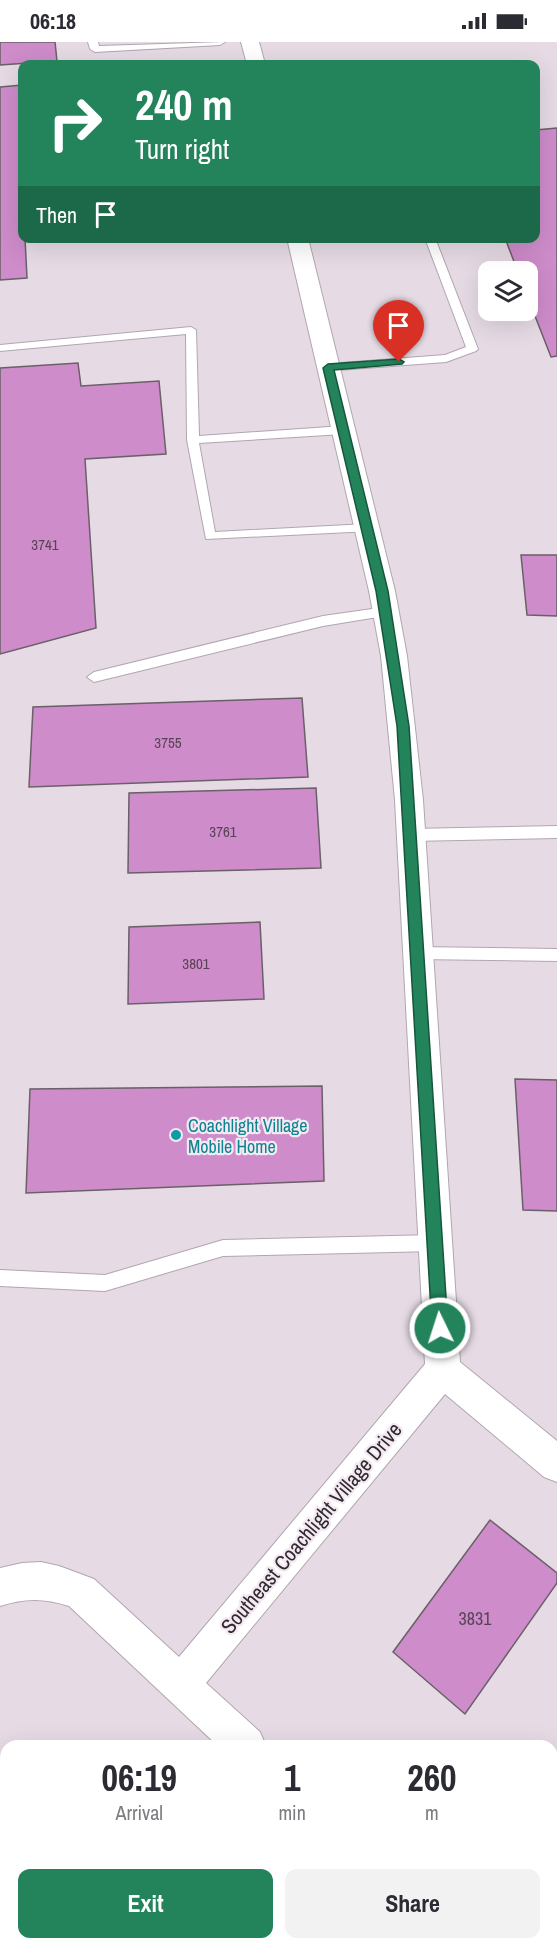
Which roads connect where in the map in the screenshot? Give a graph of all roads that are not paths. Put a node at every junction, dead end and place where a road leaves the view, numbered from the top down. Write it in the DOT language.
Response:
graph roads {
  1 [pos="93,42"];
  2 [pos="220,42"];
  3 [pos="250,42"];
  4 [pos="255,60"];
  5 [pos="298,243"];
  6 [pos="432,243"];
  7 [pos="0,348"];
  8 [pos="328,368"];
  9 [pos="343,430"];
  10 [pos="193,440"];
  11 [pos="367,528"];
  12 [pos="386,612"];
  13 [pos="94,676"];
  14 [pos="557,832"];
  15 [pos="410,835"];
  16 [pos="416,953"];
  17 [pos="557,955"];
  18 [pos="435,1243"];
  19 [pos="0,1278"];
  20 [pos="443,1370"];
  21 [pos="557,1464"];
  22 [pos="0,1587"];
  23 [pos="180,1685"];
  24 [pos="240,1740"];
  1 -- 2 [label="lane"];
  3 -- 4 [label="street"];
  5 -- 8 [label="street"];
  6 -- 8 [label="lane"];
  7 -- 10 [label="lane"];
  8 -- 9 [label="street"];
  9 -- 10 [label="lane"];
  9 -- 11 [label="street"];
  10 -- 11 [label="lane"];
  11 -- 12 [label="street"];
  12 -- 13 [label="lane"];
  12 -- 15 [label="street"];
  14 -- 15 [label="lane"];
  15 -- 16 [label="street"];
  16 -- 17 [label="lane"];
  16 -- 18 [label="street"];
  18 -- 19 [label="lane"];
  18 -- 20 [label="street"];
  20 -- 21 [label="street"];
  20 -- 23 [label="street, Southeast Coachlight Village Drive"];
  22 -- 23 [label="street"];
  23 -- 24 [label="street"];
}
